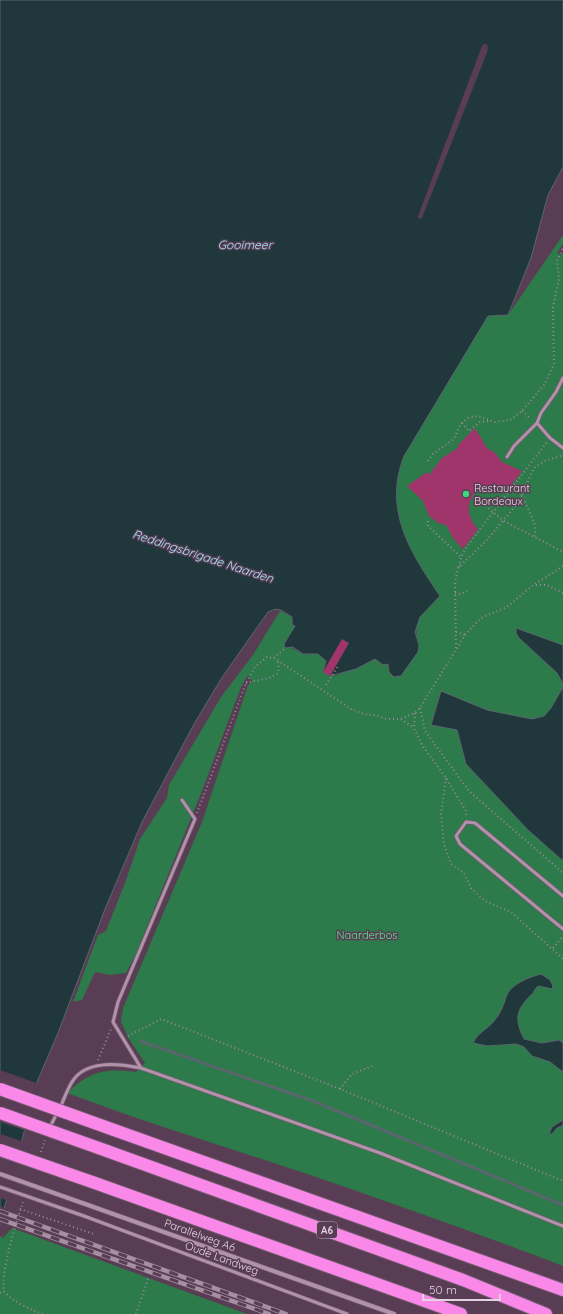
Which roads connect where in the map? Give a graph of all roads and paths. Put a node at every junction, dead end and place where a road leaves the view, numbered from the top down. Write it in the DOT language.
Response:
graph roads {
  1 [pos="563,248"];
  2 [pos="563,378"];
  3 [pos="522,411"];
  4 [pos="492,421"];
  5 [pos="462,423"];
  6 [pos="537,423"];
  7 [pos="550,438"];
  8 [pos="563,448"];
  9 [pos="563,454"];
  10 [pos="507,457"];
  11 [pos="428,461"];
  12 [pos="522,494"];
  13 [pos="476,498"];
  14 [pos="494,512"];
  15 [pos="428,521"];
  16 [pos="504,521"];
  17 [pos="535,536"];
  18 [pos="563,552"];
  19 [pos="461,556"];
  20 [pos="563,566"];
  21 [pos="458,568"];
  22 [pos="534,585"];
  23 [pos="466,591"];
  24 [pos="455,593"];
  25 [pos="563,593"];
  26 [pos="456,632"];
  27 [pos="465,636"];
  28 [pos="285,648"];
  29 [pos="456,649"];
  30 [pos="274,658"];
  31 [pos="278,662"];
  32 [pos="338,666"];
  33 [pos="246,683"];
  34 [pos="326,684"];
  35 [pos="420,708"];
  36 [pos="416,713"];
  37 [pos="401,719"];
  38 [pos="414,728"];
  39 [pos="446,778"];
  40 [pos="182,800"];
  41 [pos="195,819"];
  42 [pos="466,822"];
  43 [pos="563,873"];
  44 [pos="563,896"];
  45 [pos="563,929"];
  46 [pos="563,936"];
  47 [pos="552,948"];
  48 [pos="563,958"];
  49 [pos="113,1022"];
  50 [pos="123,1038"];
  51 [pos="95,1066"];
  52 [pos="372,1066"];
  53 [pos="141,1068"];
  54 [pos="0,1089"];
  55 [pos="340,1089"];
  56 [pos="0,1113"];
  57 [pos="48,1133"];
  58 [pos="0,1150"];
  59 [pos="40,1154"];
  60 [pos="0,1174"];
  61 [pos="563,1180"];
  62 [pos="0,1187"];
  63 [pos="26,1195"];
  64 [pos="20,1209"];
  65 [pos="563,1226"];
  66 [pos="94,1234"];
  67 [pos="148,1279"];
  68 [pos="563,1290"];
  69 [pos="4,1291"];
  70 [pos="0,1293"];
  71 [pos="44,1314"];
  72 [pos="136,1314"];
  73 [pos="347,1314"];
  74 [pos="394,1314"];
  75 [pos="461,1314"];
  76 [pos="546,1314"];
  1 -- 3 [label="path"];
  2 -- 6 [label="lane"];
  3 -- 4 [label="path"];
  3 -- 6 [label="path"];
  4 -- 5 [label="path"];
  4 -- 5 [label="path"];
  5 -- 11 [label="path"];
  6 -- 7 [label="lane"];
  6 -- 10 [label="lane"];
  7 -- 8 [label="lane"];
  7 -- 14 [label="path"];
  9 -- 12 [label="path"];
  12 -- 16 [label="path"];
  12 -- 17 [label="path"];
  13 -- 14 [label="path"];
  14 -- 16 [label="path"];
  14 -- 19 [label="path"];
  15 -- 19 [label="path"];
  16 -- 17 [label="path"];
  16 -- 21 [label="path"];
  17 -- 18 [label="path"];
  19 -- 21 [label="path"];
  20 -- 22 [label="path"];
  21 -- 24 [label="path"];
  22 -- 25 [label="path"];
  22 -- 27 [label="path"];
  23 -- 24 [label="path"];
  24 -- 26 [label="path"];
  26 -- 27 [label="path"];
  26 -- 29 [label="path"];
  27 -- 29 [label="path"];
  28 -- 30 [label="path"];
  29 -- 35 [label="path"];
  30 -- 31 [label="path"];
  30 -- 33 [label="path"];
  31 -- 33 [label="path"];
  31 -- 37 [label="path"];
  32 -- 34 [label="path"];
  33 -- 41 [label="path"];
  35 -- 36 [label="path"];
  35 -- 43 [label="path"];
  36 -- 37 [label="path"];
  36 -- 38 [label="path"];
  37 -- 38 [label="path"];
  38 -- 39 [label="path"];
  39 -- 42 [label="path"];
  39 -- 47 [label="path"];
  40 -- 41 [label="lane"];
  41 -- 49 [label="lane"];
  42 -- 44 [label="lane"];
  42 -- 45 [label="lane"];
  46 -- 47 [label="path"];
  47 -- 48 [label="path"];
  49 -- 50 [label="lane"];
  49 -- 51 [label="path"];
  50 -- 53 [label="lane"];
  50 -- 55 [label="path"];
  51 -- 53 [label="lane"];
  51 -- 57 [label="lane"];
  52 -- 55 [label="path"];
  53 -- 65 [label="lane"];
  54 -- 68 [label="highway, A6, bridge"];
  55 -- 61 [label="path"];
  56 -- 76 [label="highway, A6, bridge"];
  57 -- 59 [label="path"];
  58 -- 75 [label="highway, bridge"];
  60 -- 74 [label="street, Parallelweg A6, bridge"];
  62 -- 73 [label="lane, Oude Landweg, bridge"];
  63 -- 64 [label="path"];
  64 -- 66 [label="path"];
  64 -- 69 [label="path"];
  67 -- 72 [label="path"];
  69 -- 70 [label="path"];
  69 -- 71 [label="path"];
}
